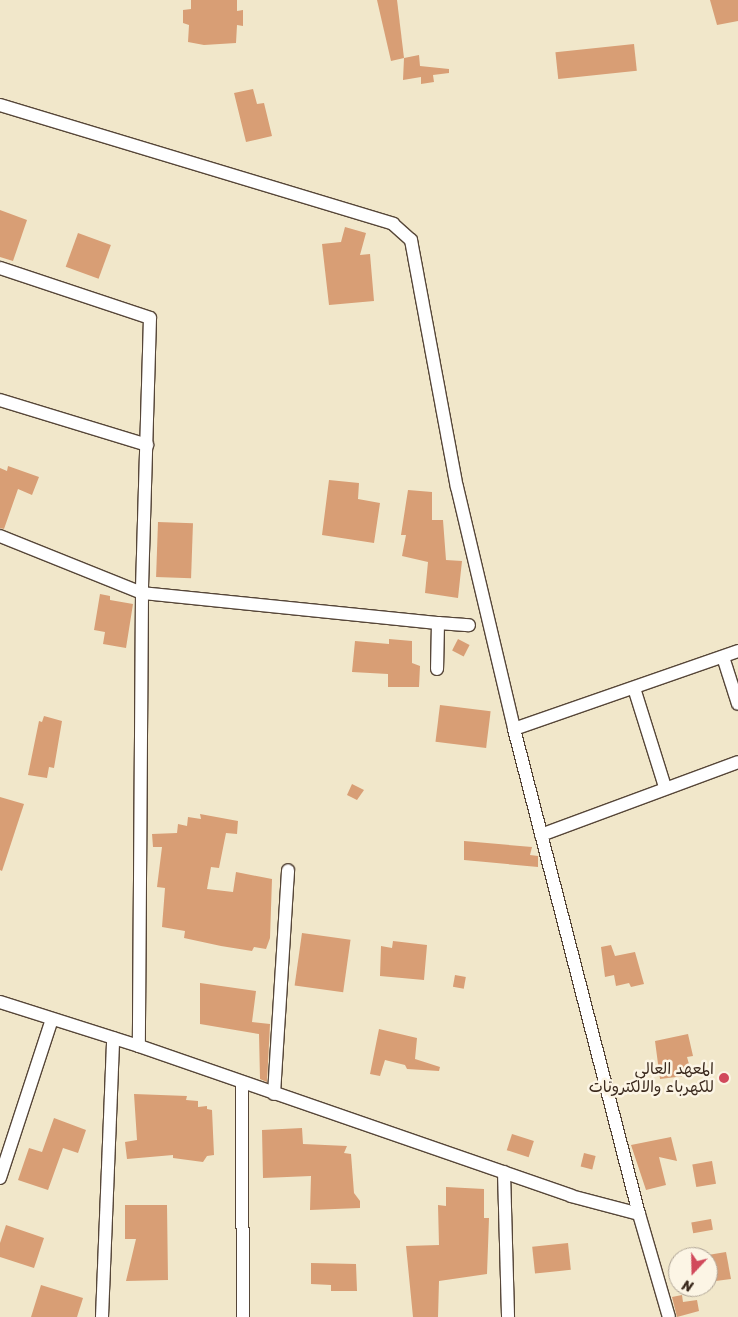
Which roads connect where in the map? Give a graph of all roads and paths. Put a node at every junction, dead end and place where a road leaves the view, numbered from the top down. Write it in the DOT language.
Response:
graph roads {
  1 [pos="0,105"];
  2 [pos="0,268"];
  3 [pos="0,400"];
  4 [pos="148,445"];
  5 [pos="0,536"];
  6 [pos="142,593"];
  7 [pos="438,623"];
  8 [pos="469,626"];
  9 [pos="738,651"];
  10 [pos="723,657"];
  11 [pos="437,669"];
  12 [pos="634,688"];
  13 [pos="738,704"];
  14 [pos="514,729"];
  15 [pos="738,762"];
  16 [pos="665,787"];
  17 [pos="541,834"];
  18 [pos="288,870"];
  19 [pos="0,1002"];
  20 [pos="52,1019"];
  21 [pos="113,1038"];
  22 [pos="139,1046"];
  23 [pos="242,1082"];
  24 [pos="274,1094"];
  25 [pos="504,1172"];
  26 [pos="0,1178"];
  27 [pos="639,1214"];
  28 [pos="102,1317"];
  29 [pos="243,1317"];
  30 [pos="508,1317"];
  31 [pos="669,1317"];
  1 -- 14 [label="street"];
  2 -- 4 [label="street"];
  3 -- 4 [label="street"];
  4 -- 6 [label="street"];
  5 -- 6 [label="street"];
  6 -- 7 [label="street"];
  6 -- 22 [label="street"];
  7 -- 8 [label="street"];
  7 -- 11 [label="street"];
  9 -- 10 [label="street"];
  10 -- 12 [label="street"];
  10 -- 13 [label="street"];
  12 -- 14 [label="street"];
  12 -- 16 [label="street"];
  14 -- 17 [label="street"];
  15 -- 16 [label="street"];
  16 -- 17 [label="street"];
  17 -- 27 [label="street"];
  18 -- 24 [label="street"];
  19 -- 20 [label="street"];
  20 -- 21 [label="street"];
  20 -- 26 [label="street"];
  21 -- 22 [label="street"];
  21 -- 28 [label="street"];
  22 -- 23 [label="street"];
  23 -- 24 [label="street"];
  23 -- 29 [label="street"];
  24 -- 25 [label="street"];
  25 -- 27 [label="street"];
  25 -- 30 [label="street"];
  27 -- 31 [label="street"];
}
